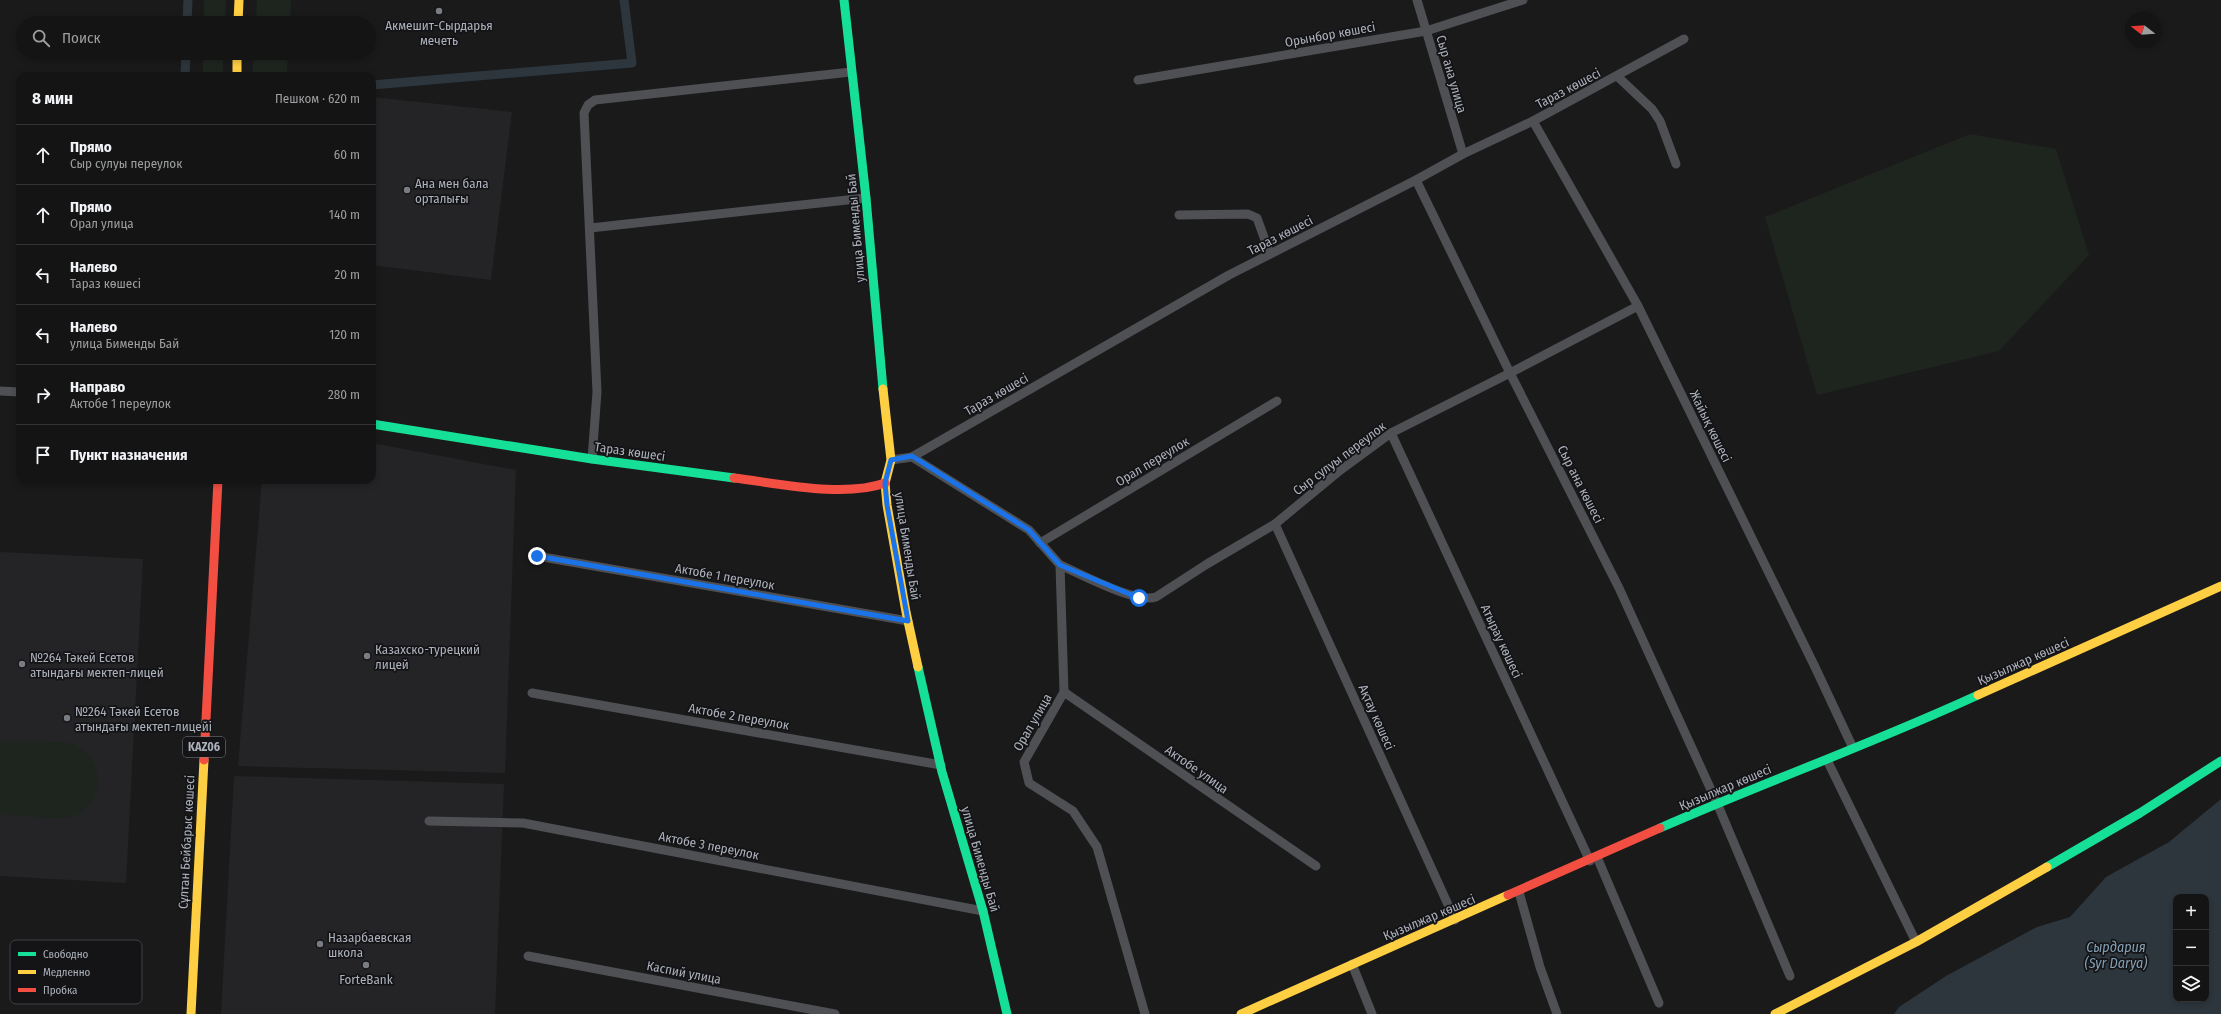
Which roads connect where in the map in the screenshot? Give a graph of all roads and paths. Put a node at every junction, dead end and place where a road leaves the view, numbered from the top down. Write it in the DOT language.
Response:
graph roads {
  1 [pos="239,0"];
  2 [pos="844,0"];
  3 [pos="1417,0"];
  4 [pos="1523,0"];
  5 [pos="238,16"];
  6 [pos="1426,31"];
  7 [pos="1684,39"];
  8 [pos="237,60"];
  9 [pos="237,72"];
  10 [pos="851,72"];
  11 [pos="1616,76"];
  12 [pos="1138,80"];
  13 [pos="1533,121"];
  14 [pos="1462,154"];
  15 [pos="1676,164"];
  16 [pos="1416,180"];
  17 [pos="866,198"];
  18 [pos="1179,215"];
  19 [pos="590,228"];
  20 [pos="1270,254"];
  21 [pos="1638,306"];
  22 [pos="1510,374"];
  23 [pos="0,391"];
  24 [pos="16,392"];
  25 [pos="1277,401"];
  26 [pos="376,425"];
  27 [pos="1391,433"];
  28 [pos="912,456"];
  29 [pos="592,459"];
  30 [pos="891,460"];
  31 [pos="885,483"];
  32 [pos="218,484"];
  33 [pos="1275,524"];
  34 [pos="1040,543"];
  35 [pos="537,556"];
  36 [pos="1060,565"];
  37 [pos="2221,586"];
  38 [pos="908,621"];
  39 [pos="1064,692"];
  40 [pos="532,693"];
  41 [pos="1853,748"];
  42 [pos="1827,760"];
  43 [pos="2221,761"];
  44 [pos="940,765"];
  45 [pos="1717,803"];
  46 [pos="429,821"];
  47 [pos="1594,859"];
  48 [pos="1316,866"];
  49 [pos="1519,892"];
  50 [pos="983,911"];
  51 [pos="1455,920"];
  52 [pos="1916,942"];
  53 [pos="528,956"];
  54 [pos="1352,964"];
  55 [pos="1790,976"];
  56 [pos="1659,1003"];
  57 [pos="191,1014"];
  58 [pos="835,1014"];
  59 [pos="1007,1014"];
  60 [pos="1144,1014"];
  61 [pos="1241,1014"];
  62 [pos="1372,1014"];
  63 [pos="1557,1014"];
  64 [pos="1775,1014"];
  1 -- 5 [label="street"];
  2 -- 10 [label="street, улица Бименды Бай"];
  3 -- 6 [label="street, Сыр ана улица"];
  4 -- 6 [label="street, Орынбор көшесі"];
  6 -- 12 [label="street, Орынбор көшесі"];
  6 -- 14 [label="street, Сыр ана улица"];
  7 -- 11 [label="street, Тараз көшесі"];
  8 -- 9 [label="street"];
  10 -- 17 [label="street, улица Бименды Бай"];
  10 -- 19 [label="street"];
  11 -- 13 [label="street, Тараз көшесі"];
  11 -- 15 [label="street"];
  13 -- 14 [label="street, Тараз көшесі"];
  13 -- 21 [label="street, Жайық көшесі"];
  14 -- 16 [label="street, Тараз көшесі"];
  16 -- 20 [label="street, Тараз көшесі"];
  16 -- 22 [label="street, Сыр ана көшесі"];
  17 -- 19 [label="street"];
  17 -- 30 [label="street, улица Бименды Бай"];
  18 -- 20 [label="street"];
  19 -- 29 [label="street"];
  20 -- 28 [label="street, Тараз көшесі"];
  21 -- 22 [label="street, Сыр сулуы переулок"];
  21 -- 41 [label="street, Жайық көшесі"];
  22 -- 27 [label="street, Сыр сулуы переулок"];
  22 -- 45 [label="street, Сыр ана көшесі"];
  23 -- 24 [label="street"];
  25 -- 34 [label="street, Орал переулок"];
  26 -- 29 [label="street, Тараз көшесі"];
  27 -- 33 [label="street, Сыр сулуы переулок"];
  27 -- 47 [label="street, Атырау көшесі"];
  28 -- 30 [label="street, Тараз көшесі"];
  28 -- 34 [label="street"];
  29 -- 31 [label="street, Тараз көшесі"];
  30 -- 31 [label="street, улица Бименды Бай"];
  31 -- 38 [label="street, улица Бименды Бай"];
  32 -- 57 [label="street, Сұлтан Бейбарыс көшесі / KAZ06"];
  33 -- 36 [label="street, Сыр сулуы переулок"];
  33 -- 51 [label="street, Ақтау көшесі"];
  34 -- 36 [label="street"];
  35 -- 38 [label="street, Актобе 1 переулок"];
  36 -- 39 [label="street, Орал улица"];
  37 -- 41 [label="street, Қызылжар көшесі"];
  38 -- 44 [label="street, улица Бименды Бай"];
  39 -- 48 [label="street, Актобе улица"];
  39 -- 60 [label="street, Орал улица"];
  40 -- 44 [label="street, Актобе 2 переулок"];
  41 -- 42 [label="street, Қызылжар көшесі"];
  42 -- 45 [label="street, Қызылжар көшесі"];
  42 -- 52 [label="street"];
  43 -- 52 [label="street"];
  44 -- 50 [label="street, улица Бименды Бай"];
  45 -- 47 [label="street, Қызылжар көшесі"];
  45 -- 55 [label="street, Сыр ана көшесі"];
  46 -- 50 [label="street, Актобе 3 переулок"];
  47 -- 49 [label="street, Қызылжар көшесі"];
  47 -- 56 [label="street, Атырау көшесі"];
  49 -- 51 [label="street, Қызылжар көшесі"];
  49 -- 63 [label="street"];
  50 -- 59 [label="street, улица Бименды Бай"];
  51 -- 54 [label="street, Қызылжар көшесі"];
  52 -- 64 [label="street"];
  53 -- 58 [label="street, Каспий улица"];
  54 -- 61 [label="street, Қызылжар көшесі"];
  54 -- 62 [label="street"];
}
